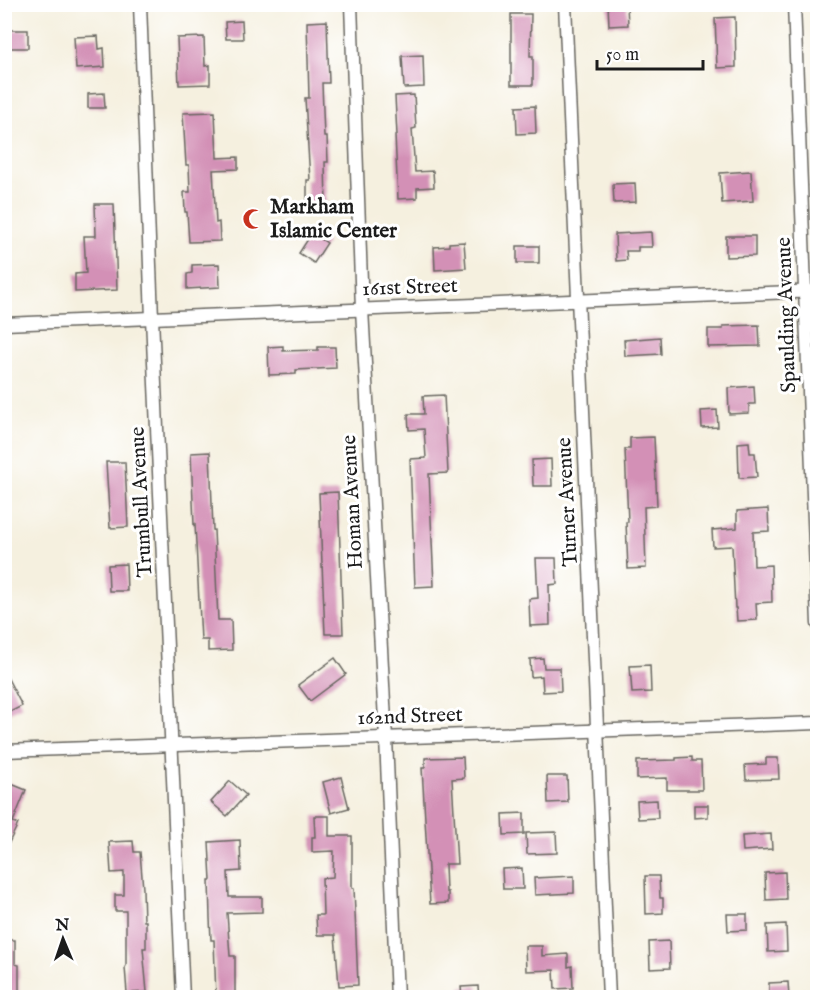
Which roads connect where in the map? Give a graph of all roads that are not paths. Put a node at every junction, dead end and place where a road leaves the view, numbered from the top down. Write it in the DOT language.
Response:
graph roads {
  1 [pos="140,4"];
  2 [pos="351,4"];
  3 [pos="565,4"];
  4 [pos="794,4"];
  5 [pos="811,291"];
  6 [pos="578,300"];
  7 [pos="362,309"];
  8 [pos="152,318"];
  9 [pos="4,324"];
  10 [pos="818,624"];
  11 [pos="818,723"];
  12 [pos="597,730"];
  13 [pos="386,738"];
  14 [pos="173,745"];
  15 [pos="4,751"];
  16 [pos="183,998"];
  17 [pos="397,998"];
  18 [pos="609,998"];
  1 -- 8 [label="street, Trumbull Avenue"];
  2 -- 7 [label="street, Homan Avenue"];
  3 -- 6 [label="street, Turner Avenue"];
  4 -- 5 [label="street, Spaulding Avenue"];
  5 -- 6 [label="street, 161st Street"];
  5 -- 10 [label="street, Spaulding Avenue"];
  6 -- 7 [label="street, 161st Street"];
  6 -- 12 [label="street, Turner Avenue"];
  7 -- 8 [label="street, 161st Street"];
  7 -- 13 [label="street, Homan Avenue"];
  8 -- 9 [label="street, 161st Street"];
  8 -- 14 [label="street, Trumbull Avenue"];
  11 -- 12 [label="street, 162nd Street"];
  12 -- 13 [label="street, 162nd Street"];
  12 -- 18 [label="street, Turner Avenue"];
  13 -- 14 [label="street, 162nd Street"];
  13 -- 17 [label="street, Homan Avenue"];
  14 -- 15 [label="street, 162nd Street"];
  14 -- 16 [label="street, Trumbull Avenue"];
}
